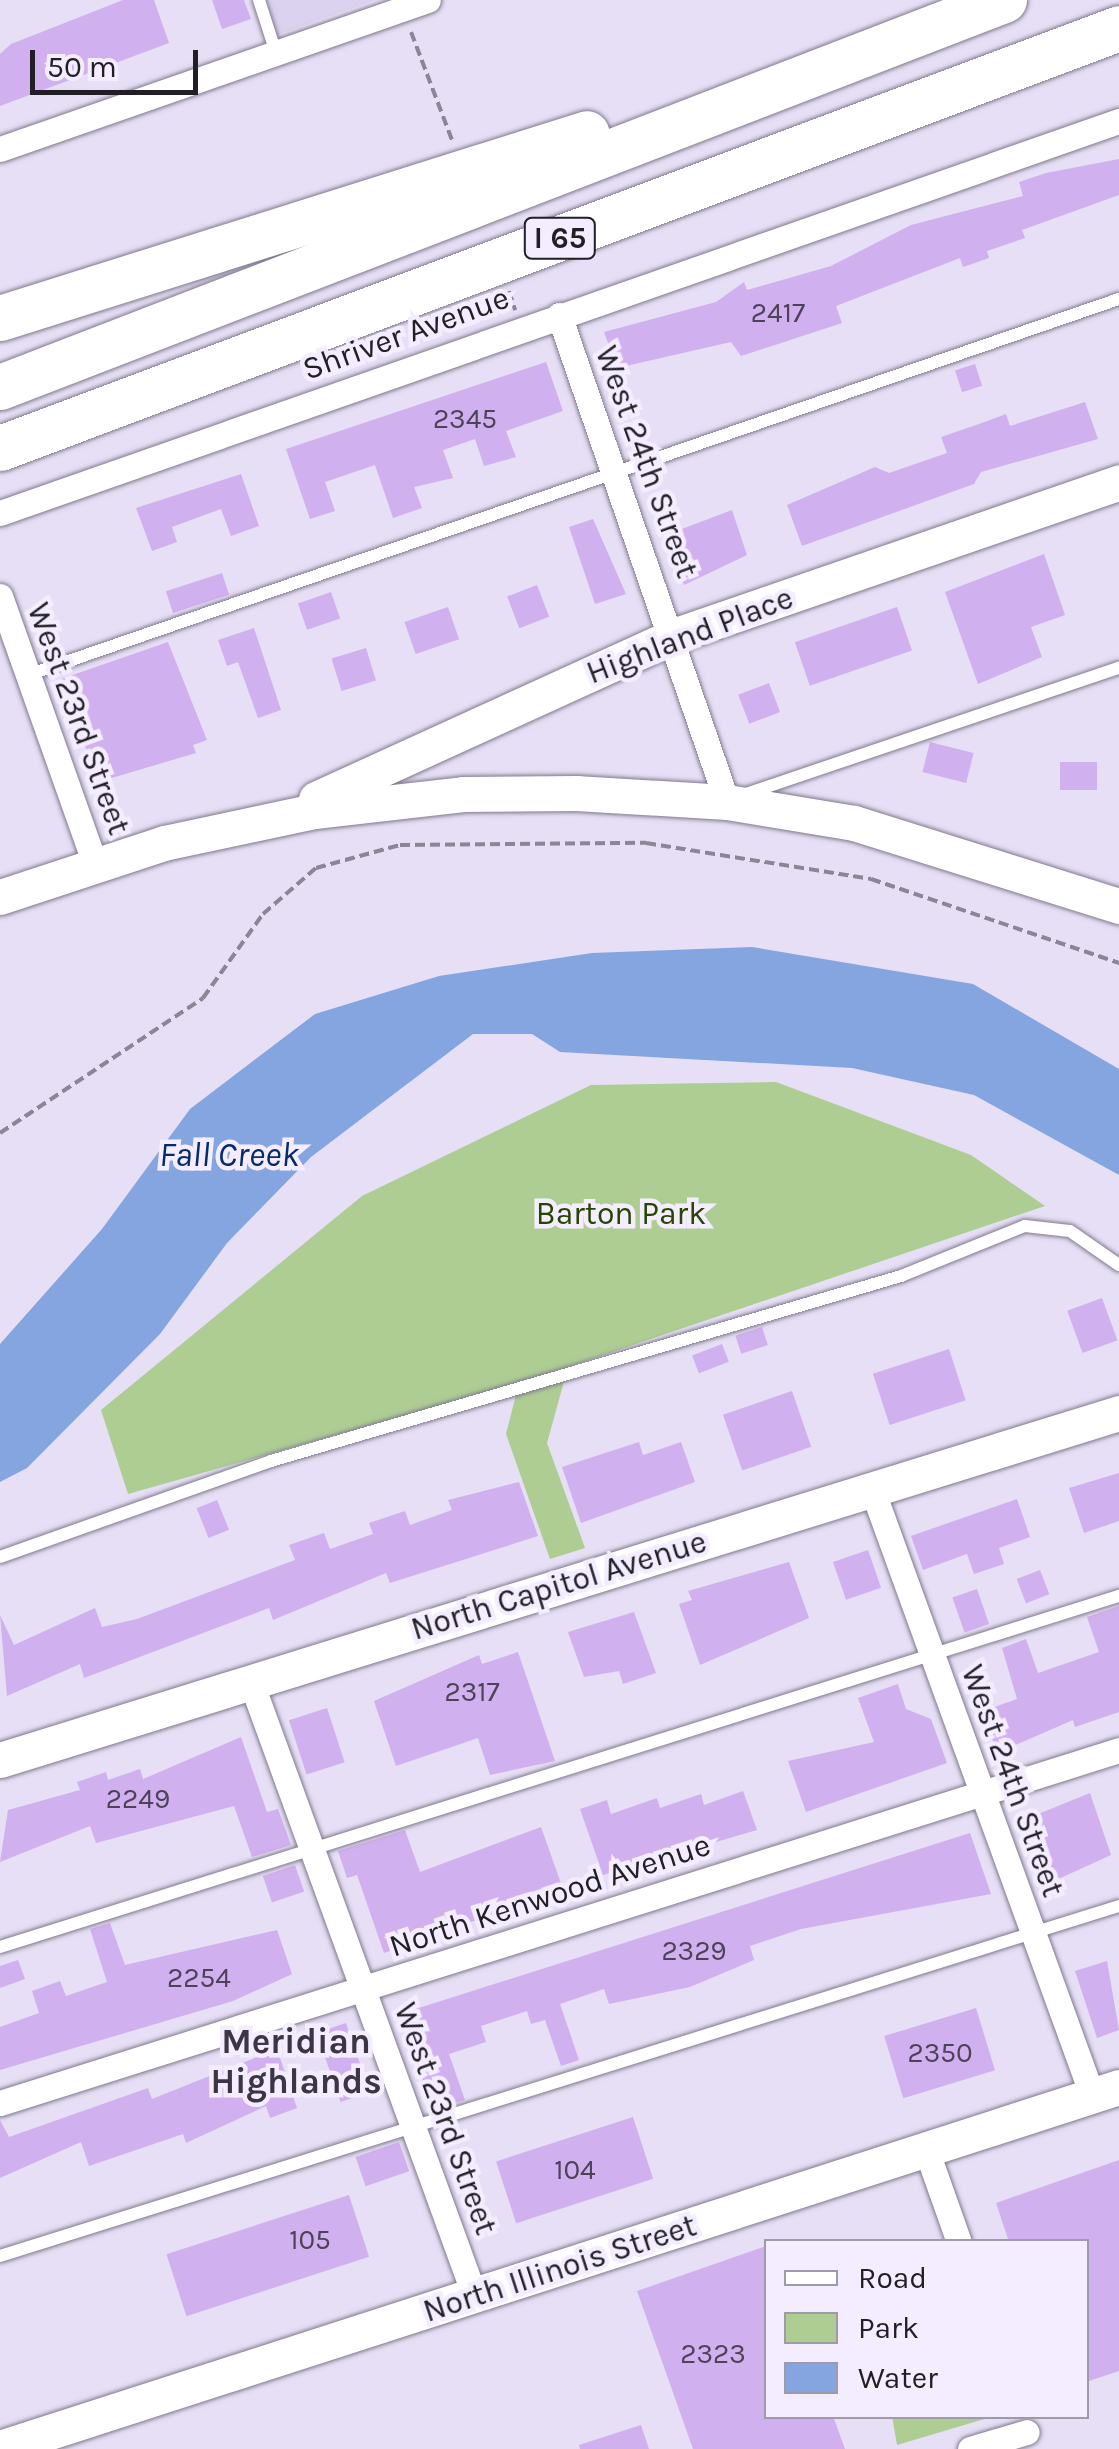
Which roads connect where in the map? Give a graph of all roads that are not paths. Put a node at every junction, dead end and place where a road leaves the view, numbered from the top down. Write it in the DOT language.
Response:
graph roads {
  1 [pos="259,0"];
  2 [pos="428,0"];
  3 [pos="1004,0"];
  4 [pos="1119,28"];
  5 [pos="910,36"];
  6 [pos="276,53"];
  7 [pos="1119,121"];
  8 [pos="0,148"];
  9 [pos="1119,300"];
  10 [pos="559,315"];
  11 [pos="0,318"];
  12 [pos="0,388"];
  13 [pos="0,448"];
  14 [pos="616,474"];
  15 [pos="1119,482"];
  16 [pos="0,513"];
  17 [pos="0,596"];
  18 [pos="673,636"];
  19 [pos="1119,668"];
  20 [pos="28,675"];
  21 [pos="728,802"];
  22 [pos="273,819"];
  23 [pos="95,864"];
  24 [pos="0,896"];
  25 [pos="1116,900"];
  26 [pos="1119,1264"];
  27 [pos="1119,1413"];
  28 [pos="872,1489"];
  29 [pos="0,1557"];
  30 [pos="1119,1596"];
  31 [pos="932,1654"];
  32 [pos="250,1682"];
  33 [pos="1119,1750"];
  34 [pos="0,1760"];
  35 [pos="982,1794"];
  36 [pos="312,1848"];
  37 [pos="1119,1906"];
  38 [pos="1033,1932"];
  39 [pos="0,1947"];
  40 [pos="364,1989"];
  41 [pos="1106,2091"];
  42 [pos="0,2103"];
  43 [pos="414,2129"];
  44 [pos="926,2150"];
  45 [pos="958,2239"];
  46 [pos="0,2256"];
  47 [pos="475,2296"];
  48 [pos="1027,2432"];
  49 [pos="0,2448"];
  50 [pos="970,2449"];
  1 -- 6 [label="lane"];
  2 -- 6 [label="street"];
  3 -- 5 [label="highway, I 65"];
  4 -- 13 [label="highway, I 65"];
  5 -- 11 [label="highway"];
  5 -- 12 [label="highway, I 65"];
  6 -- 8 [label="street"];
  7 -- 10 [label="street, Shriver Avenue"];
  9 -- 14 [label="lane"];
  10 -- 14 [label="street, West 24th Street"];
  10 -- 16 [label="street, Shriver Avenue"];
  14 -- 18 [label="street, West 24th Street"];
  14 -- 20 [label="lane"];
  15 -- 18 [label="main road, Highland Place"];
  17 -- 20 [label="street, West 23rd Street"];
  18 -- 21 [label="street, West 24th Street"];
  18 -- 22 [label="main road, Highland Place"];
  19 -- 21 [label="lane"];
  20 -- 23 [label="street, West 23rd Street"];
  21 -- 22 [label="main road"];
  21 -- 25 [label="main road"];
  22 -- 23 [label="main road"];
  23 -- 24 [label="main road"];
  26 -- 29 [label="lane"];
  27 -- 28 [label="main road, North Capitol Avenue"];
  28 -- 31 [label="street, West 24th Street"];
  28 -- 32 [label="main road, North Capitol Avenue"];
  30 -- 31 [label="lane"];
  31 -- 35 [label="street, West 24th Street"];
  31 -- 36 [label="lane"];
  32 -- 34 [label="main road, North Capitol Avenue"];
  32 -- 36 [label="street, West 23rd Street"];
  33 -- 35 [label="street, North Kenwood Avenue"];
  35 -- 38 [label="street, West 24th Street"];
  35 -- 40 [label="street, North Kenwood Avenue"];
  36 -- 39 [label="lane"];
  36 -- 40 [label="street, West 23rd Street"];
  37 -- 38 [label="lane"];
  38 -- 41 [label="street, West 24th Street"];
  38 -- 43 [label="lane"];
  40 -- 42 [label="street, North Kenwood Avenue"];
  40 -- 43 [label="street, West 23rd Street"];
  41 -- 44 [label="main road, North Illinois Street"];
  43 -- 46 [label="lane"];
  43 -- 47 [label="street, West 23rd Street"];
  44 -- 45 [label="street"];
  44 -- 47 [label="main road, North Illinois Street"];
  47 -- 49 [label="main road, North Illinois Street"];
  48 -- 50 [label="street"];
}
